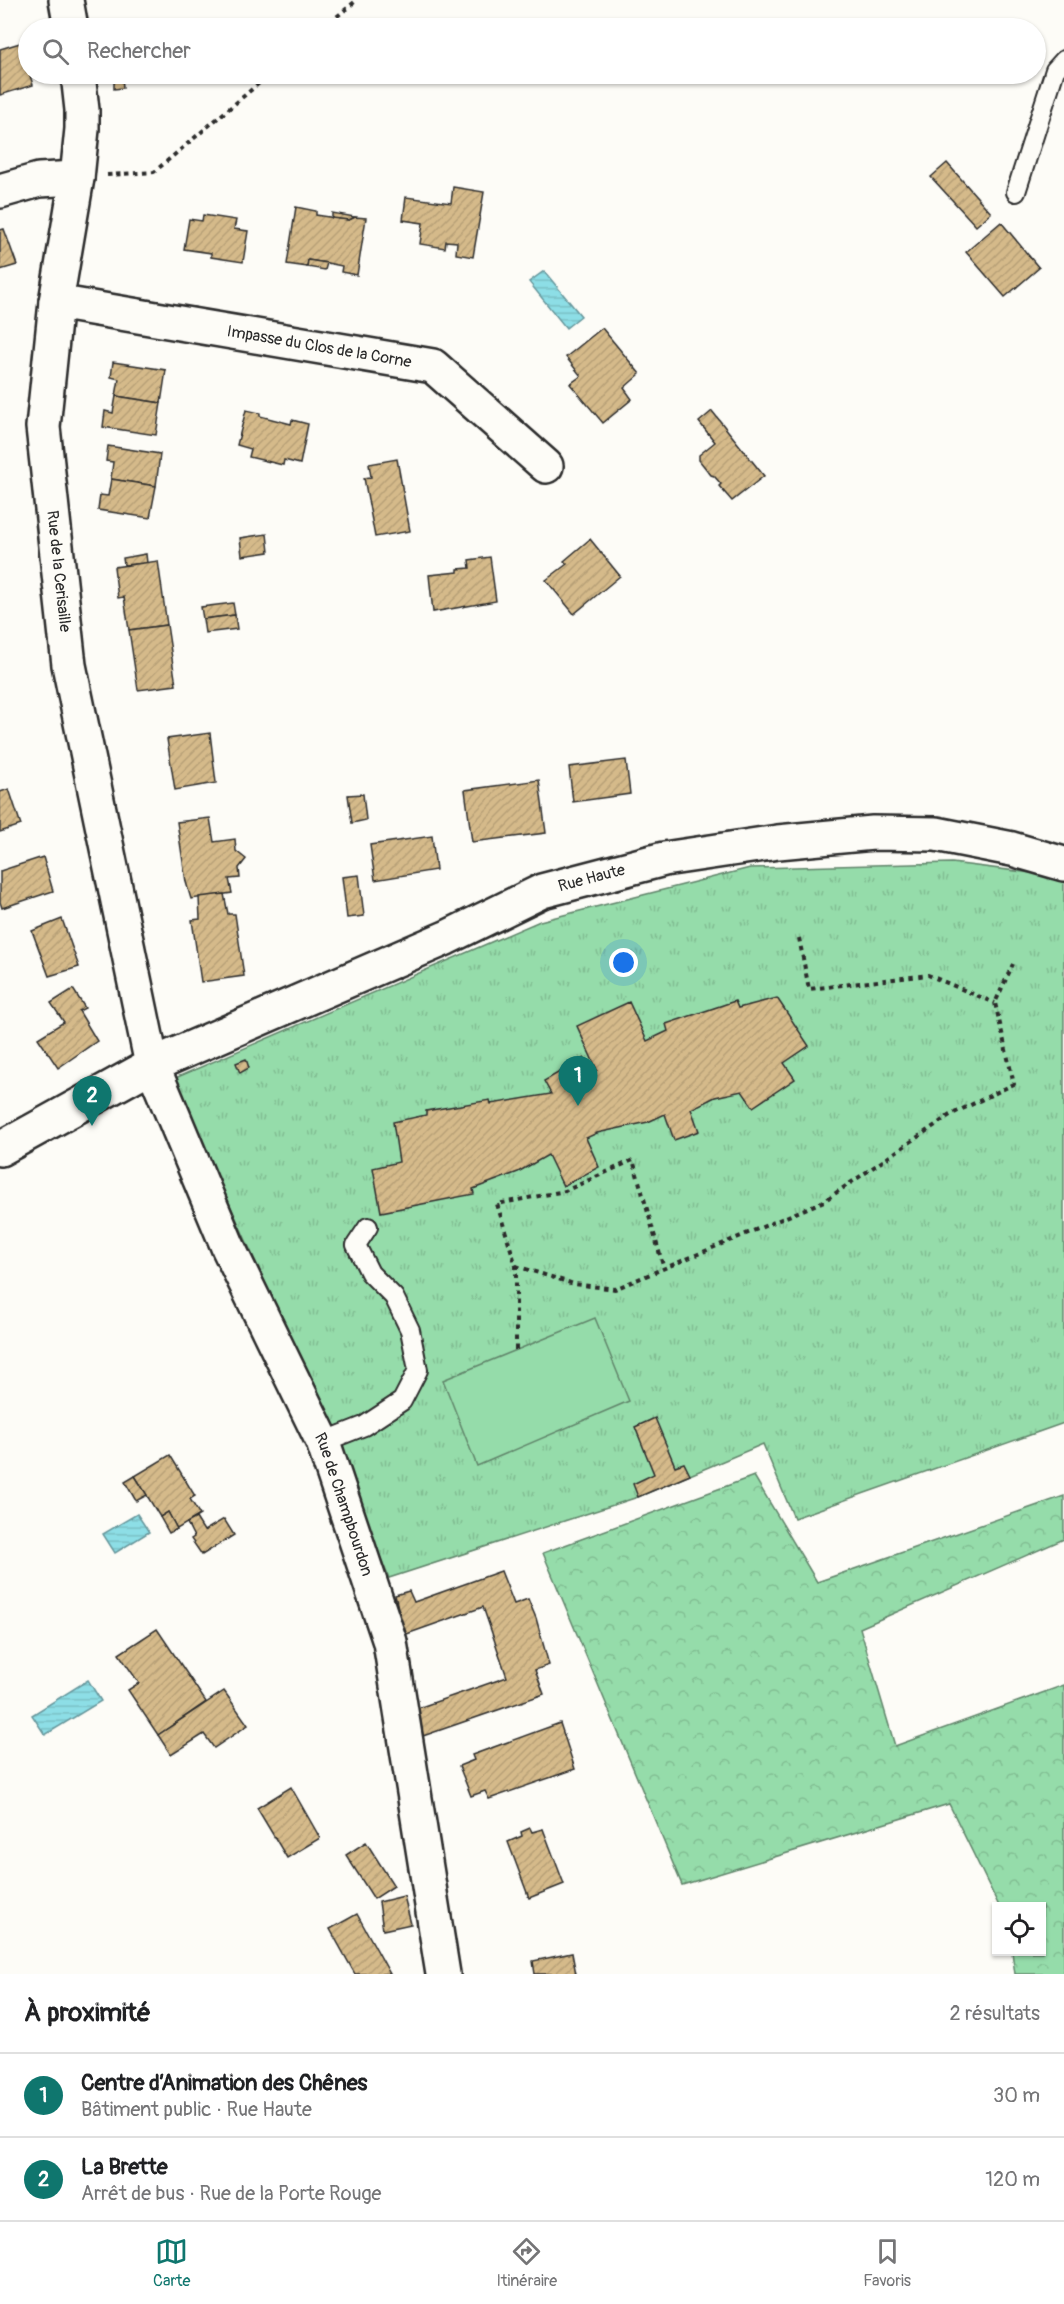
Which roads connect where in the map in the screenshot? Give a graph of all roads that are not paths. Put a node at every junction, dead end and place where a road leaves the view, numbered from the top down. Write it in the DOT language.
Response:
graph roads {
  1 [pos="66,0"];
  2 [pos="69,18"];
  3 [pos="1064,60"];
  4 [pos="79,84"];
  5 [pos="77,178"];
  6 [pos="0,191"];
  7 [pos="1016,192"];
  8 [pos="56,303"];
  9 [pos="546,466"];
  10 [pos="1064,864"];
  11 [pos="152,1065"];
  12 [pos="0,1149"];
  13 [pos="368,1227"];
  14 [pos="323,1442"];
  15 [pos="443,1974"];
  1 -- 2 [label="street"];
  3 -- 7 [label="lane"];
  4 -- 5 [label="street, Rue de la Cerisaille"];
  5 -- 6 [label="street"];
  5 -- 8 [label="street, Rue de la Cerisaille"];
  8 -- 9 [label="street, Impasse du Clos de la Corne"];
  8 -- 11 [label="street, Rue de la Cerisaille"];
  10 -- 11 [label="street, Rue Haute"];
  11 -- 12 [label="street, Rue Haute"];
  11 -- 14 [label="street, Rue de Champbourdon"];
  13 -- 14 [label="lane"];
  14 -- 15 [label="street, Rue de Champbourdon"];
}
